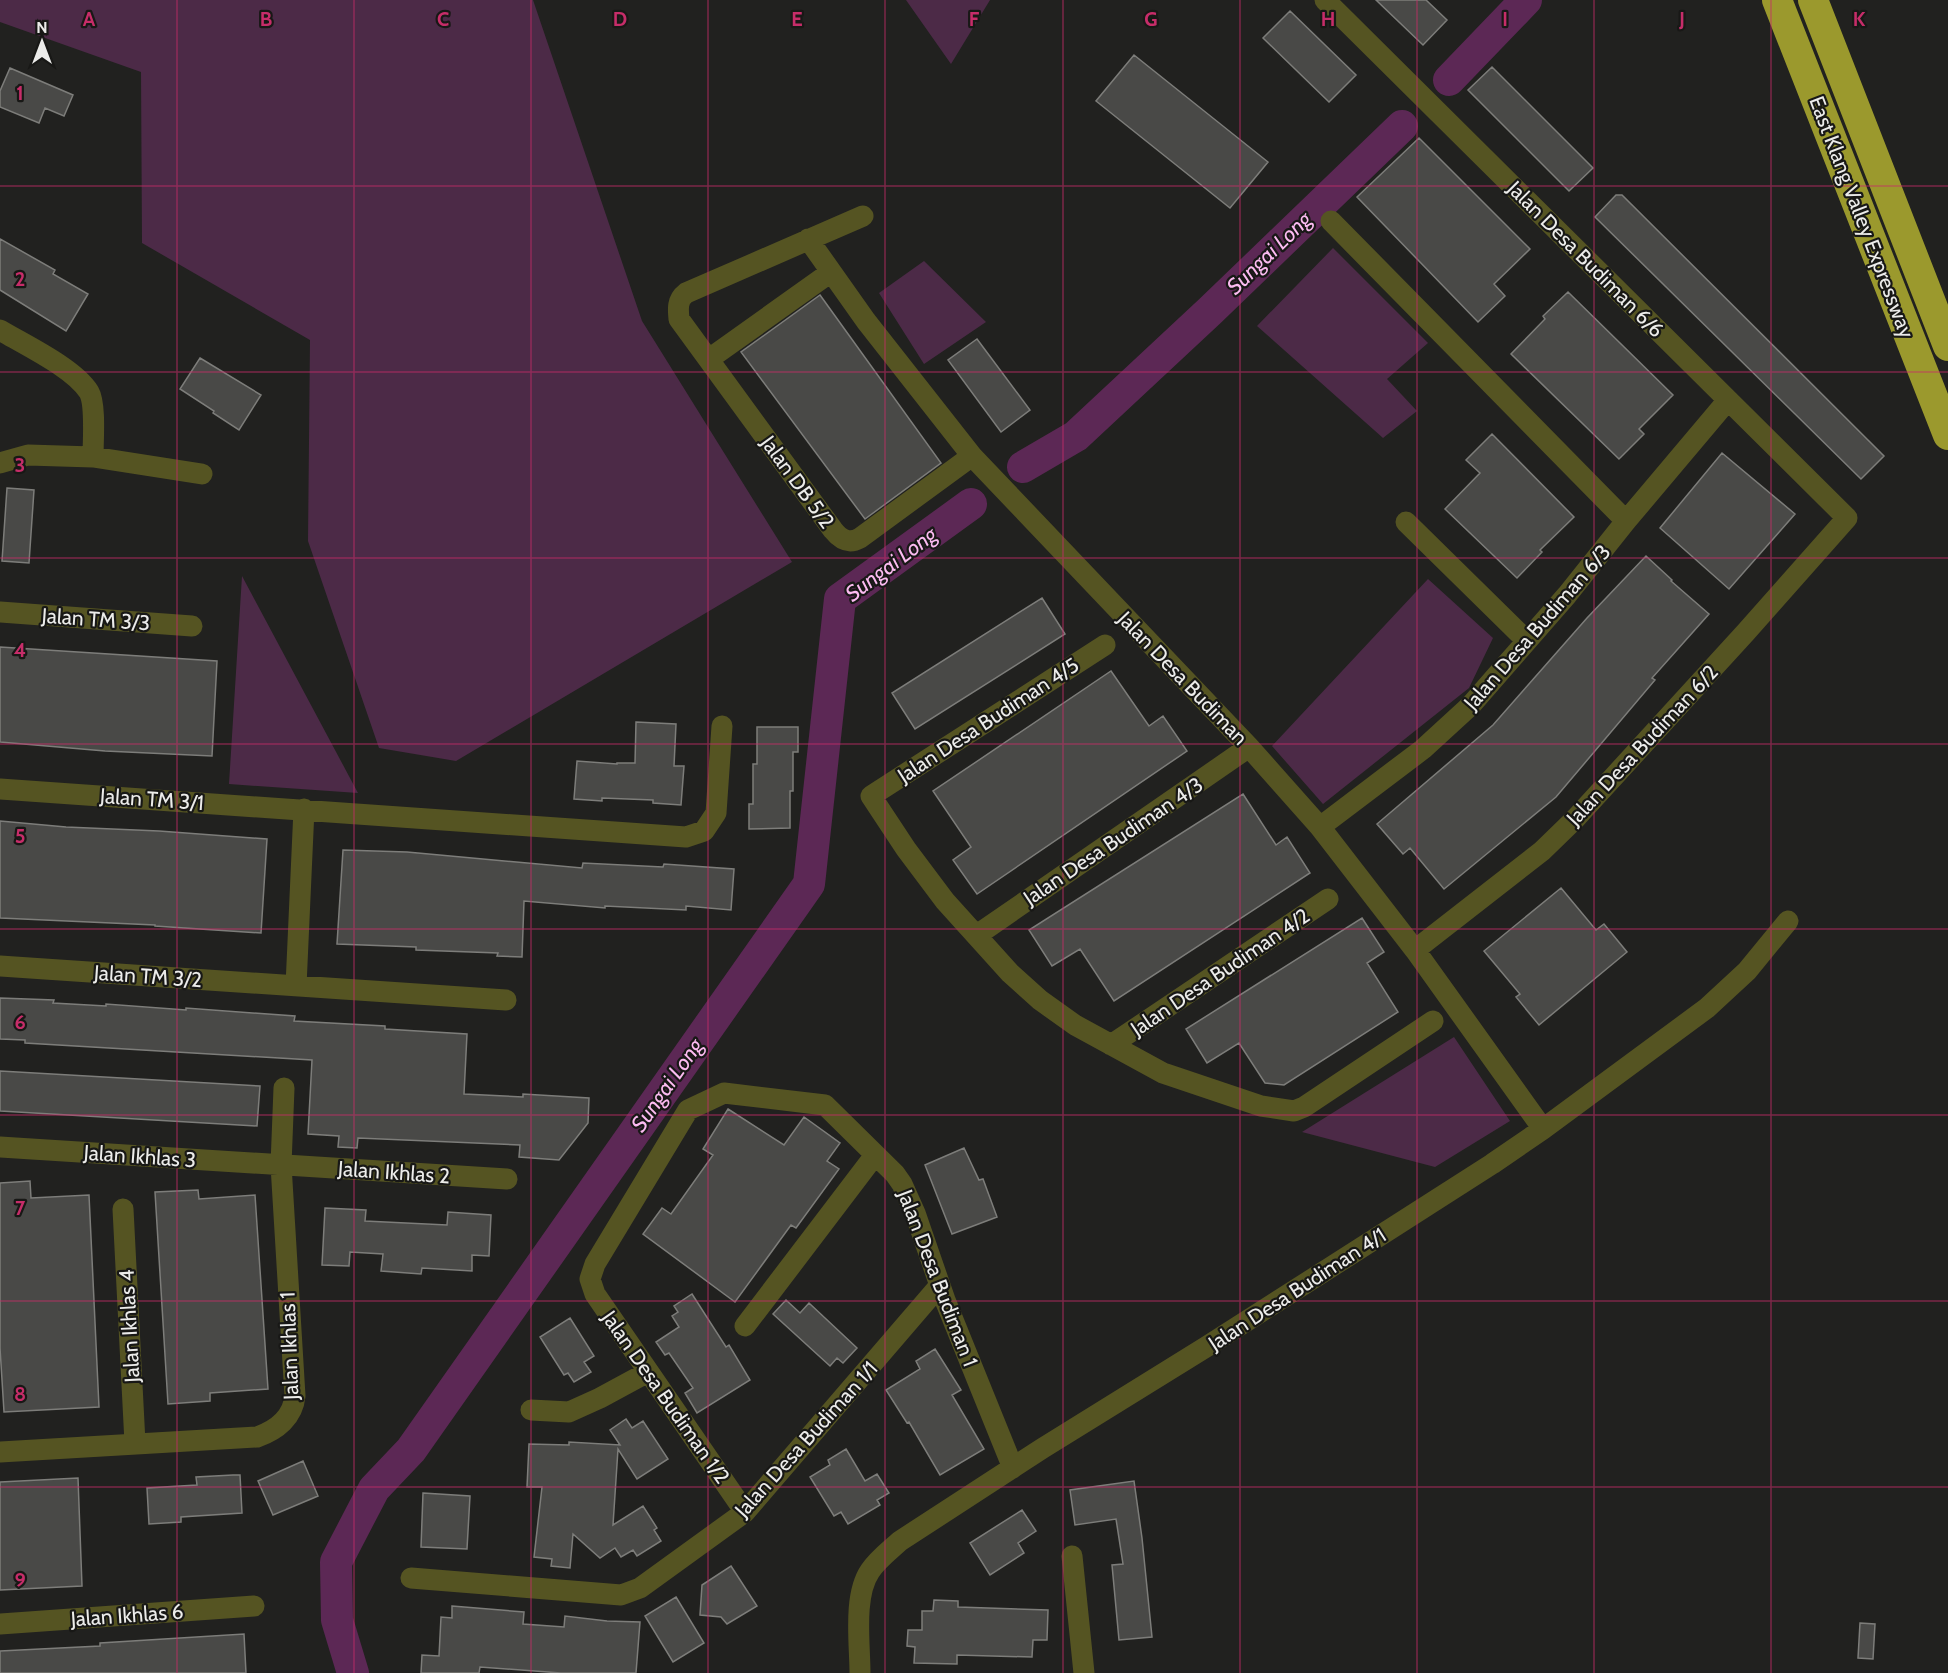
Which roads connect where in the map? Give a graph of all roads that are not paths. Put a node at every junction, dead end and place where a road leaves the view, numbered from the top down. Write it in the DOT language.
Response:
graph roads {
  1 [pos="1325,0"];
  2 [pos="1777,0"];
  3 [pos="1813,0"];
  4 [pos="863,216"];
  5 [pos="1331,221"];
  6 [pos="808,239"];
  7 [pos="831,272"];
  8 [pos="0,330"];
  9 [pos="1948,346"];
  10 [pos="708,359"];
  11 [pos="1728,400"];
  12 [pos="1948,435"];
  13 [pos="972,456"];
  14 [pos="93,457"];
  15 [pos="0,463"];
  16 [pos="202,474"];
  17 [pos="1847,518"];
  18 [pos="1626,521"];
  19 [pos="1406,522"];
  20 [pos="0,612"];
  21 [pos="192,626"];
  22 [pos="1526,640"];
  23 [pos="1105,645"];
  24 [pos="722,726"];
  25 [pos="1249,747"];
  26 [pos="0,789"];
  27 [pos="304,809"];
  28 [pos="1320,827"];
  29 [pos="1328,899"];
  30 [pos="1788,921"];
  31 [pos="976,935"];
  32 [pos="1415,950"];
  33 [pos="0,966"];
  34 [pos="296,986"];
  35 [pos="506,1000"];
  36 [pos="1433,1021"];
  37 [pos="1111,1045"];
  38 [pos="284,1089"];
  39 [pos="1543,1129"];
  40 [pos="0,1147"];
  41 [pos="875,1155"];
  42 [pos="280,1165"];
  43 [pos="507,1179"];
  44 [pos="123,1209"];
  45 [pos="590,1279"];
  46 [pos="940,1285"];
  47 [pos="745,1326"];
  48 [pos="648,1372"];
  49 [pos="531,1410"];
  50 [pos="135,1443"];
  51 [pos="0,1452"];
  52 [pos="1014,1468"];
  53 [pos="746,1512"];
  54 [pos="1072,1556"];
  55 [pos="411,1578"];
  56 [pos="254,1606"];
  57 [pos="0,1624"];
  58 [pos="860,1673"];
  59 [pos="1084,1673"];
  1 -- 11 [label="street, Jalan Desa Budiman 6/6"];
  2 -- 12 [label="highway, East Klang Valley Expressway"];
  3 -- 9 [label="highway, East Klang Valley Expressway"];
  4 -- 6 [label="street"];
  5 -- 18 [label="street"];
  6 -- 7 [label="street, Jalan Desa Budiman"];
  6 -- 10 [label="street, Jalan DB 5/2"];
  7 -- 10 [label="street"];
  7 -- 13 [label="street, Jalan Desa Budiman"];
  8 -- 14 [label="street"];
  10 -- 13 [label="street, Jalan DB 5/2"];
  11 -- 17 [label="street, Jalan Desa Budiman 6/6"];
  11 -- 18 [label="street, Jalan Desa Budiman 6/3"];
  13 -- 25 [label="street, Jalan Desa Budiman"];
  14 -- 15 [label="street"];
  14 -- 16 [label="street"];
  17 -- 32 [label="street, Jalan Desa Budiman 6/2"];
  18 -- 22 [label="street, Jalan Desa Budiman 6/3"];
  19 -- 22 [label="street"];
  20 -- 21 [label="street, Jalan TM 3/3"];
  22 -- 28 [label="street, Jalan Desa Budiman 6/3"];
  23 -- 31 [label="street, Jalan Desa Budiman 4/5"];
  24 -- 27 [label="street, Jalan TM 3/1"];
  25 -- 28 [label="street, Jalan Desa Budiman"];
  25 -- 31 [label="street, Jalan Desa Budiman 4/3"];
  26 -- 27 [label="street, Jalan TM 3/1"];
  27 -- 34 [label="street"];
  28 -- 32 [label="street, Jalan Desa Budiman"];
  29 -- 37 [label="street, Jalan Desa Budiman 4/2"];
  30 -- 39 [label="street, Jalan Desa Budiman 4/1"];
  31 -- 37 [label="street"];
  32 -- 39 [label="street, Jalan Desa Budiman"];
  33 -- 34 [label="street, Jalan TM 3/2"];
  34 -- 35 [label="street, Jalan TM 3/2"];
  36 -- 37 [label="street"];
  38 -- 42 [label="street, Jalan Ikhlas 1"];
  39 -- 52 [label="street, Jalan Desa Budiman 4/1"];
  40 -- 42 [label="street, Jalan Ikhlas 3"];
  41 -- 45 [label="street, Jalan Desa Budiman 1"];
  41 -- 46 [label="street, Jalan Desa Budiman 1"];
  41 -- 47 [label="street"];
  42 -- 43 [label="street, Jalan Ikhlas 2"];
  42 -- 50 [label="street, Jalan Ikhlas 1"];
  44 -- 50 [label="street, Jalan Ikhlas 4"];
  45 -- 48 [label="street, Jalan Desa Budiman 1/2"];
  46 -- 52 [label="street, Jalan Desa Budiman 1"];
  46 -- 53 [label="street, Jalan Desa Budiman 1/1"];
  48 -- 49 [label="street"];
  48 -- 53 [label="street, Jalan Desa Budiman 1/2"];
  50 -- 51 [label="street, Jalan Ikhlas 1"];
  52 -- 58 [label="street, Jalan Desa Budiman 4/1"];
  53 -- 55 [label="street, Jalan Desa Budiman 1/1"];
  54 -- 59 [label="street"];
  56 -- 57 [label="street, Jalan Ikhlas 6"];
}
